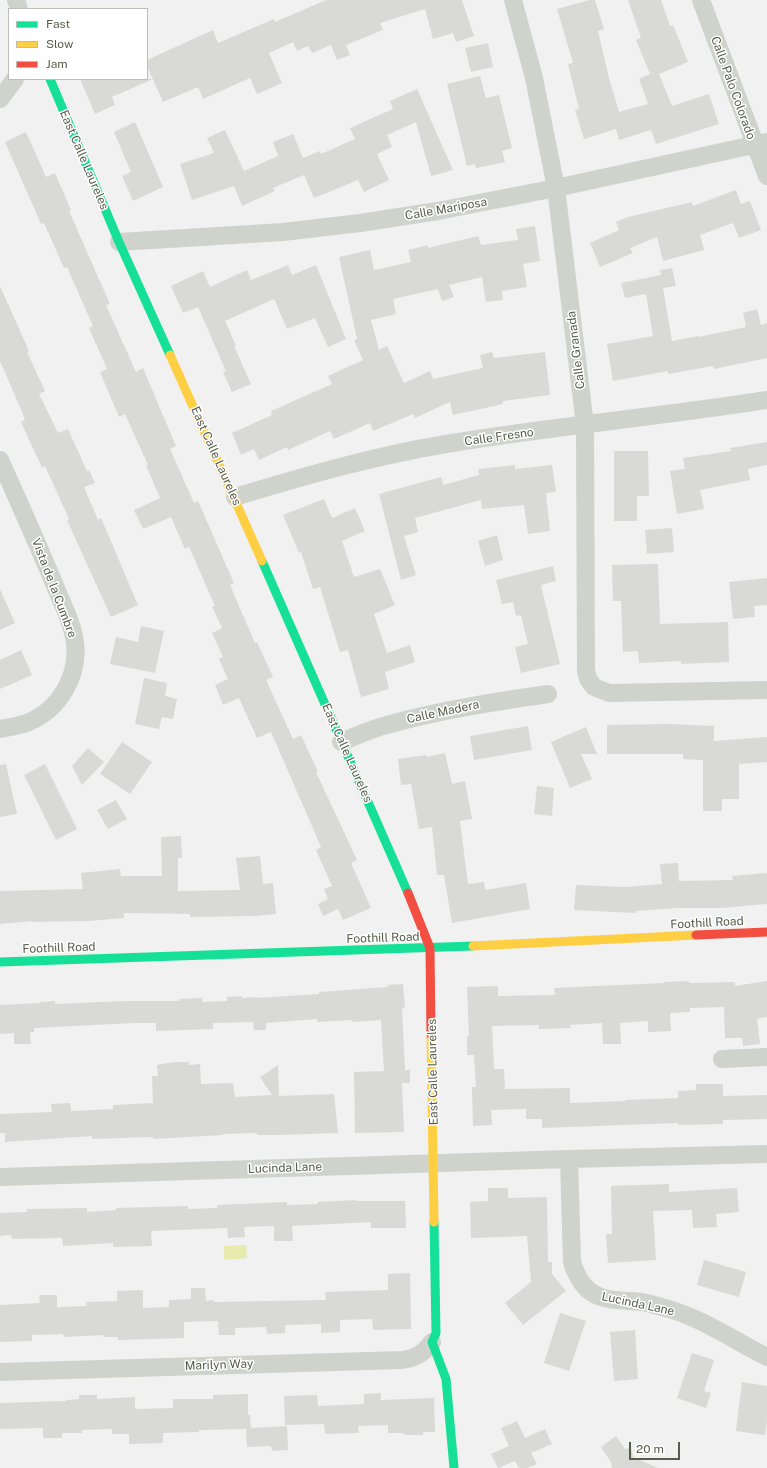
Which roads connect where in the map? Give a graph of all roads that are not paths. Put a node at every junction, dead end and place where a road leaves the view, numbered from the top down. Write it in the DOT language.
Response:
graph roads {
  1 [pos="513,0"];
  2 [pos="701,0"];
  3 [pos="14,80"];
  4 [pos="50,80"];
  5 [pos="0,99"];
  6 [pos="761,143"];
  7 [pos="767,176"];
  8 [pos="556,188"];
  9 [pos="119,242"];
  10 [pos="767,400"];
  11 [pos="585,425"];
  12 [pos="0,460"];
  13 [pos="235,497"];
  14 [pos="767,690"];
  15 [pos="548,694"];
  16 [pos="0,729"];
  17 [pos="341,742"];
  18 [pos="767,932"];
  19 [pos="430,948"];
  20 [pos="0,962"];
  21 [pos="767,1057"];
  22 [pos="722,1059"];
  23 [pos="767,1154"];
  24 [pos="569,1159"];
  25 [pos="434,1163"];
  26 [pos="0,1177"];
  27 [pos="432,1342"];
  28 [pos="767,1357"];
  29 [pos="0,1372"];
  30 [pos="454,1468"];
  1 -- 8 [label="street, Calle Granada"];
  2 -- 6 [label="street, Calle Palo Colorado"];
  3 -- 5 [label="street"];
  4 -- 9 [label="street, East Calle Laureles"];
  6 -- 7 [label="street, Calle Palo Colorado"];
  6 -- 8 [label="street, Calle Mariposa"];
  8 -- 9 [label="street, Calle Mariposa"];
  8 -- 11 [label="street, Calle Granada"];
  9 -- 13 [label="street, East Calle Laureles"];
  10 -- 11 [label="street, Calle Fresno"];
  11 -- 13 [label="street, Calle Fresno"];
  11 -- 14 [label="street, Calle Granada"];
  12 -- 16 [label="street, Vista de la Cumbre"];
  13 -- 17 [label="street, East Calle Laureles"];
  15 -- 17 [label="street, Calle Madera"];
  17 -- 19 [label="street, East Calle Laureles"];
  18 -- 19 [label="street, Foothill Road"];
  19 -- 20 [label="street, Foothill Road"];
  19 -- 25 [label="street, East Calle Laureles"];
  21 -- 22 [label="street"];
  23 -- 24 [label="street, Lucinda Lane"];
  24 -- 25 [label="street, Lucinda Lane"];
  24 -- 28 [label="street, Lucinda Lane"];
  25 -- 26 [label="street, Lucinda Lane"];
  25 -- 27 [label="street, East Calle Laureles"];
  27 -- 29 [label="street, Marilyn Way"];
  27 -- 30 [label="street"];
}
